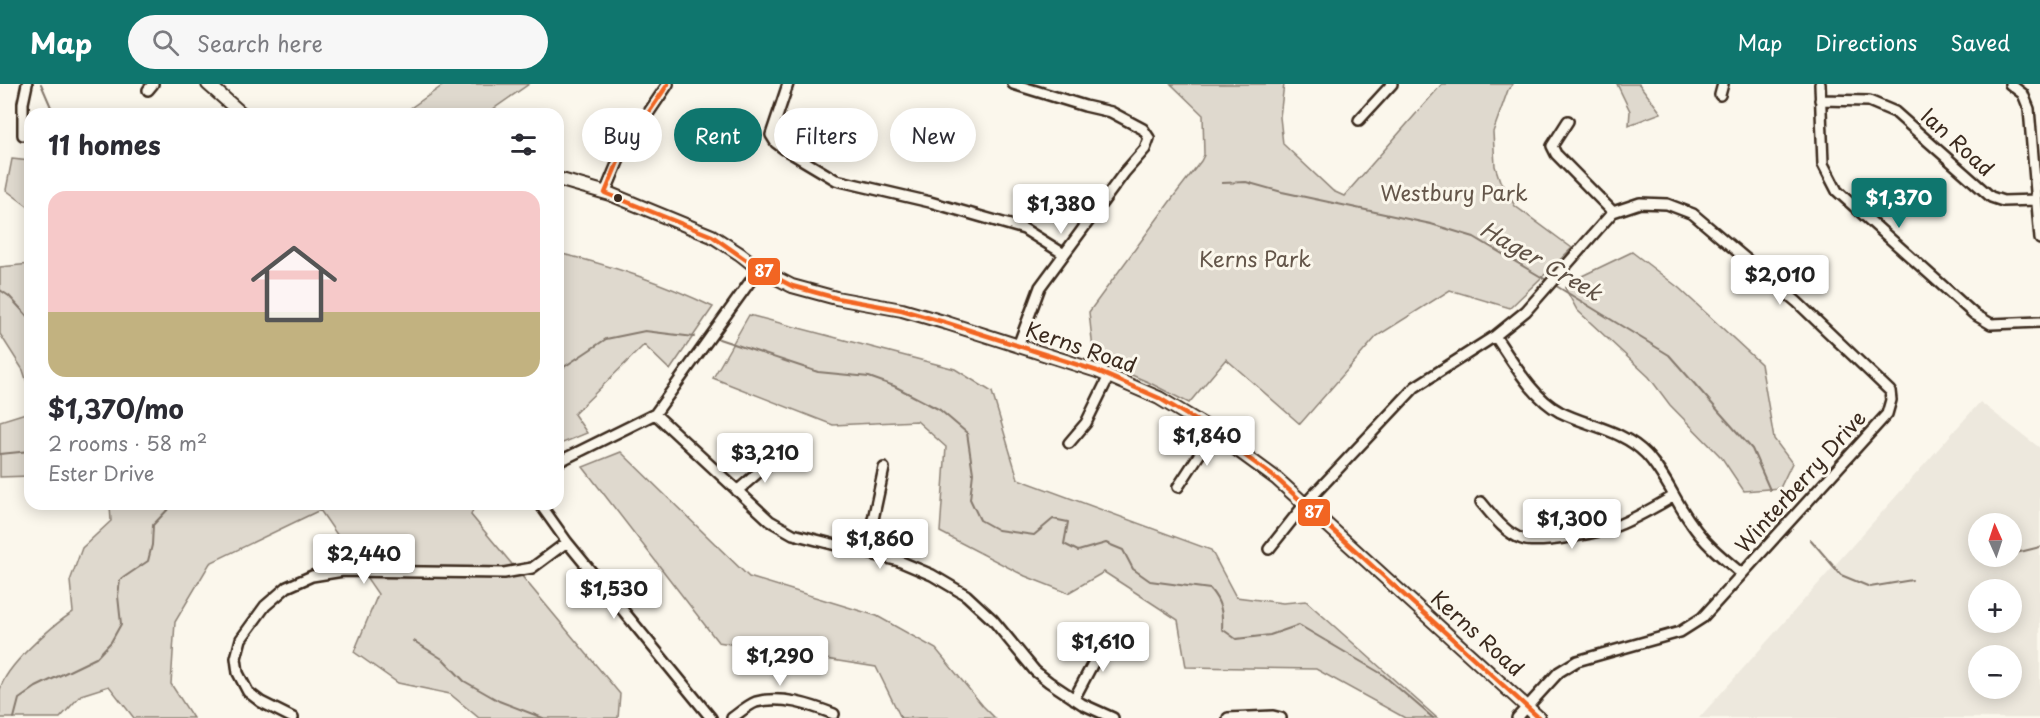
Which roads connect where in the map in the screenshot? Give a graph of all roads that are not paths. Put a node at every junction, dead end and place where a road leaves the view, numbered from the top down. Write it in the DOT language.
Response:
graph roads {
  1 [pos="27,84"];
  2 [pos="208,84"];
  3 [pos="668,84"];
  4 [pos="788,84"];
  5 [pos="1013,84"];
  6 [pos="1392,84"];
  7 [pos="1723,84"];
  8 [pos="1820,84"];
  9 [pos="2010,84"];
  10 [pos="1720,95"];
  11 [pos="1820,100"];
  12 [pos="235,108"];
  13 [pos="1359,120"];
  14 [pos="1568,121"];
  15 [pos="23,135"];
  16 [pos="564,181"];
  17 [pos="604,193"];
  18 [pos="2037,200"];
  19 [pos="1613,212"];
  20 [pos="2040,239"];
  21 [pos="1064,254"];
  22 [pos="759,269"];
  23 [pos="2040,322"];
  24 [pos="1496,336"];
  25 [pos="1018,346"];
  26 [pos="1109,376"];
  27 [pos="655,414"];
  28 [pos="1214,432"];
  29 [pos="1069,444"];
  30 [pos="776,457"];
  31 [pos="564,459"];
  32 [pos="884,468"];
  33 [pos="1178,487"];
  34 [pos="737,490"];
  35 [pos="1674,496"];
  36 [pos="1481,502"];
  37 [pos="1304,505"];
  38 [pos="544,510"];
  39 [pos="567,542"];
  40 [pos="1269,549"];
  41 [pos="866,552"];
  42 [pos="1742,574"];
  43 [pos="1108,635"];
  44 [pos="1074,699"];
  45 [pos="1527,706"];
  46 [pos="834,714"];
  47 [pos="293,718"];
  48 [pos="711,718"];
  49 [pos="732,718"];
  50 [pos="1113,718"];
  51 [pos="1228,718"];
  52 [pos="1281,718"];
  53 [pos="1517,718"];
  54 [pos="1539,718"];
  1 -- 15 [label="street"];
  2 -- 12 [label="street"];
  3 -- 17 [label="street"];
  4 -- 21 [label="street"];
  5 -- 21 [label="street"];
  6 -- 13 [label="street"];
  7 -- 10 [label="street"];
  8 -- 11 [label="street"];
  9 -- 18 [label="street"];
  11 -- 18 [label="street, Ian Road"];
  11 -- 23 [label="street"];
  14 -- 19 [label="street"];
  16 -- 17 [label="street, Kerns Road"];
  17 -- 22 [label="street, Kerns Road"];
  18 -- 20 [label="street"];
  19 -- 24 [label="street"];
  19 -- 42 [label="street, Winterberry Drive"];
  21 -- 25 [label="street"];
  22 -- 25 [label="street, Kerns Road"];
  22 -- 27 [label="street"];
  24 -- 35 [label="street"];
  24 -- 37 [label="street"];
  25 -- 26 [label="street, Kerns Road"];
  26 -- 28 [label="street, Kerns Road"];
  26 -- 29 [label="street"];
  27 -- 31 [label="street"];
  27 -- 34 [label="street"];
  28 -- 33 [label="street"];
  28 -- 37 [label="street, Kerns Road"];
  30 -- 34 [label="street"];
  32 -- 41 [label="street"];
  34 -- 41 [label="street"];
  35 -- 36 [label="street"];
  35 -- 42 [label="street"];
  37 -- 40 [label="street"];
  37 -- 45 [label="street, Kerns Road"];
  38 -- 39 [label="street"];
  39 -- 47 [label="street"];
  39 -- 48 [label="street"];
  41 -- 44 [label="street"];
  42 -- 45 [label="street, Winterberry Drive"];
  43 -- 44 [label="street"];
  44 -- 50 [label="street"];
  45 -- 53 [label="street, Winterberry Drive"];
  45 -- 54 [label="street, Kerns Road"];
  46 -- 49 [label="street"];
  51 -- 52 [label="street"];
}
